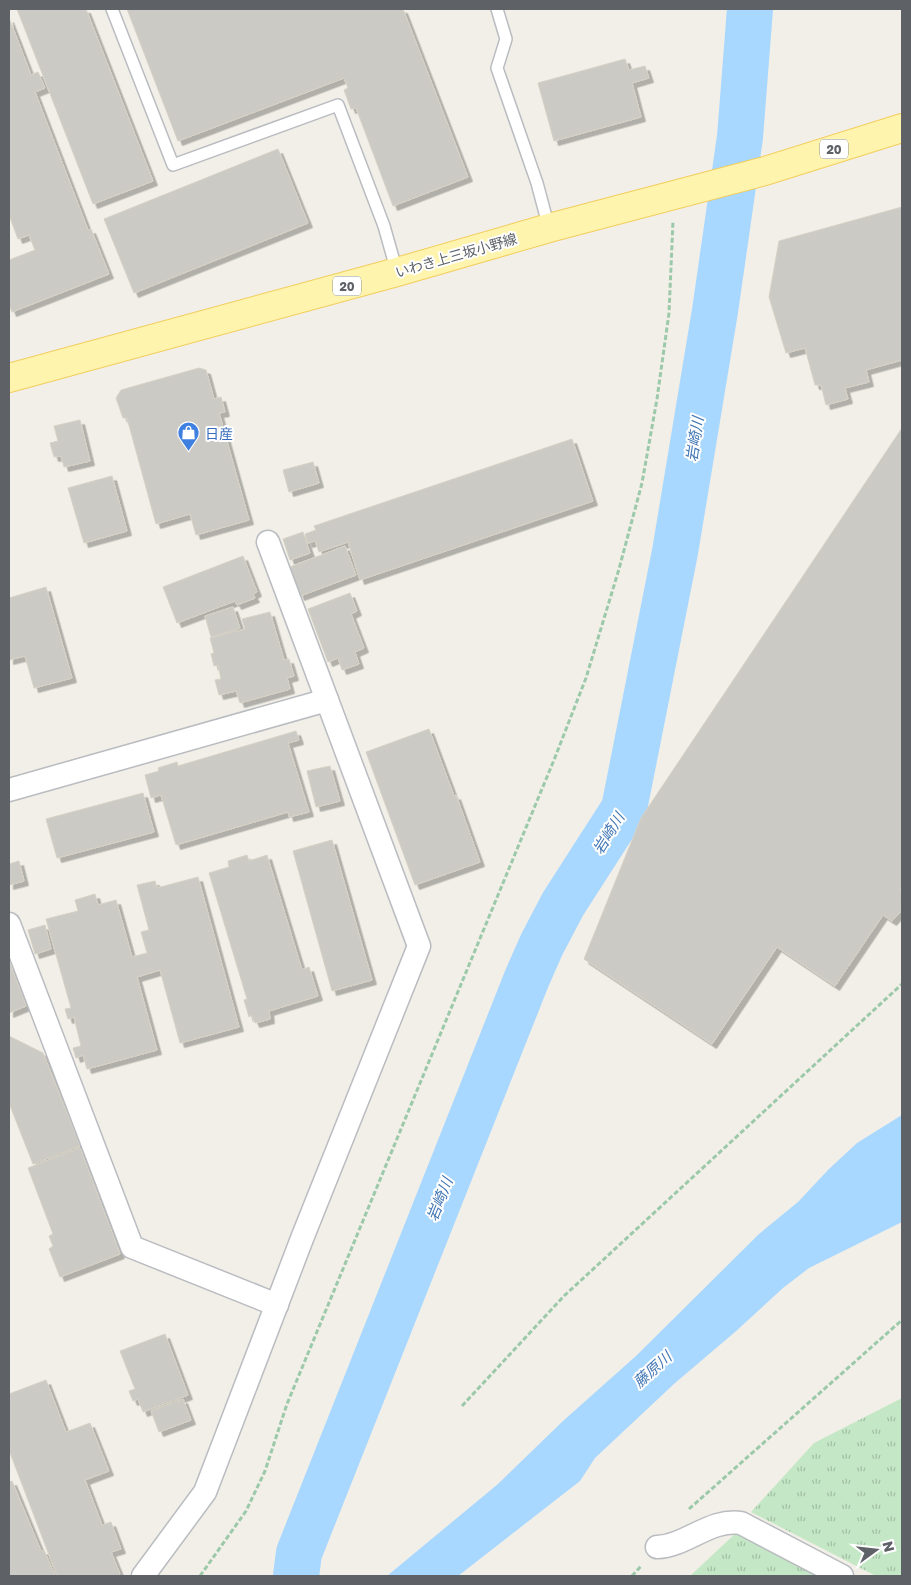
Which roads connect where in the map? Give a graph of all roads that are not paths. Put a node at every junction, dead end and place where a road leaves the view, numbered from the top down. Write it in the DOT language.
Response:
graph roads {
  1 [pos="112,9"];
  2 [pos="497,9"];
  3 [pos="902,128"];
  4 [pos="549,228"];
  5 [pos="397,272"];
  6 [pos="9,378"];
  7 [pos="268,542"];
  8 [pos="327,700"];
  9 [pos="9,790"];
  10 [pos="9,924"];
  11 [pos="277,1304"];
  12 [pos="656,1547"];
  13 [pos="143,1576"];
  14 [pos="842,1576"];
  1 -- 5 [label="lane"];
  2 -- 4 [label="lane"];
  3 -- 4 [label="main road, いわき上三坂小野線 / 20"];
  4 -- 5 [label="main road, いわき上三坂小野線 / 20"];
  5 -- 6 [label="main road, いわき上三坂小野線 / 20"];
  7 -- 8 [label="street"];
  8 -- 9 [label="street"];
  8 -- 11 [label="street"];
  10 -- 11 [label="street"];
  11 -- 13 [label="street"];
  12 -- 14 [label="street"];
}
